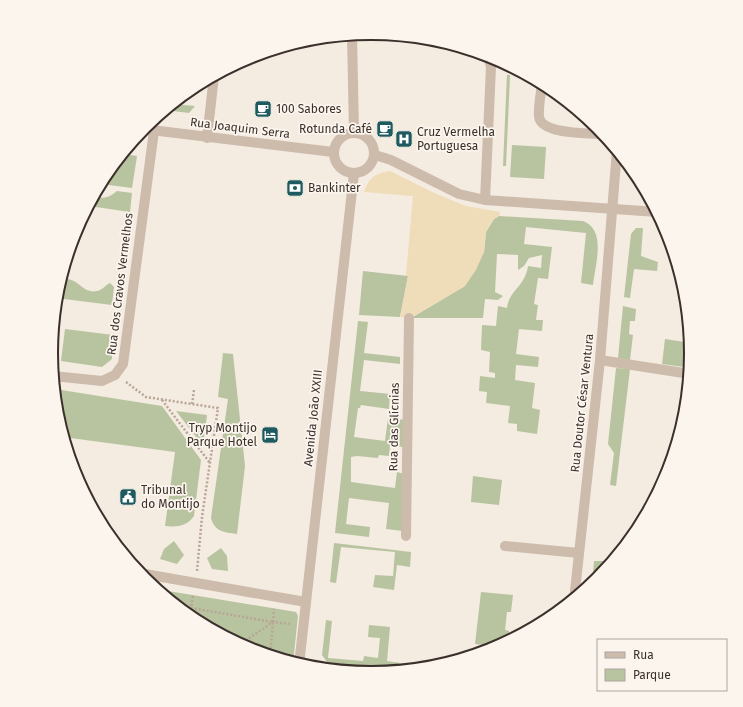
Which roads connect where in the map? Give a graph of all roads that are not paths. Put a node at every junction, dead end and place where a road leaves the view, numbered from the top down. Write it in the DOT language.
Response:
graph roads {
  1 [pos="352,41"];
  2 [pos="490,64"];
  3 [pos="213,83"];
  4 [pos="541,90"];
  5 [pos="154,131"];
  6 [pos="354,132"];
  7 [pos="594,133"];
  8 [pos="207,138"];
  9 [pos="334,152"];
  10 [pos="375,155"];
  11 [pos="616,159"];
  12 [pos="354,174"];
  13 [pos="485,200"];
  14 [pos="613,209"];
  15 [pos="651,212"];
  16 [pos="409,318"];
  17 [pos="600,360"];
  18 [pos="684,373"];
  19 [pos="59,377"];
  20 [pos="406,536"];
  21 [pos="506,546"];
  22 [pos="579,553"];
  23 [pos="150,575"];
  24 [pos="576,591"];
  25 [pos="306,602"];
  26 [pos="300,658"];
  1 -- 6 [label="street"];
  2 -- 13 [label="street"];
  3 -- 8 [label="street"];
  4 -- 7 [label="street"];
  5 -- 8 [label="street, Rua Joaquim Serra"];
  5 -- 19 [label="street, Rua dos Cravos Vermelhos"];
  6 -- 9 [label="street"];
  6 -- 10 [label="street"];
  8 -- 9 [label="street, Rua Joaquim Serra"];
  9 -- 12 [label="street"];
  10 -- 12 [label="street"];
  10 -- 13 [label="street"];
  11 -- 14 [label="street, Rua Doutor César Ventura"];
  12 -- 25 [label="street, Avenida João XXIII"];
  13 -- 14 [label="street"];
  14 -- 15 [label="street"];
  14 -- 17 [label="street, Rua Doutor César Ventura"];
  16 -- 20 [label="street, Rua das Glícnias"];
  17 -- 18 [label="street"];
  17 -- 22 [label="street, Rua Doutor César Ventura"];
  21 -- 22 [label="street"];
  22 -- 24 [label="street, Rua Doutor César Ventura"];
  23 -- 25 [label="street"];
  25 -- 26 [label="street, Avenida João XXIII"];
}
